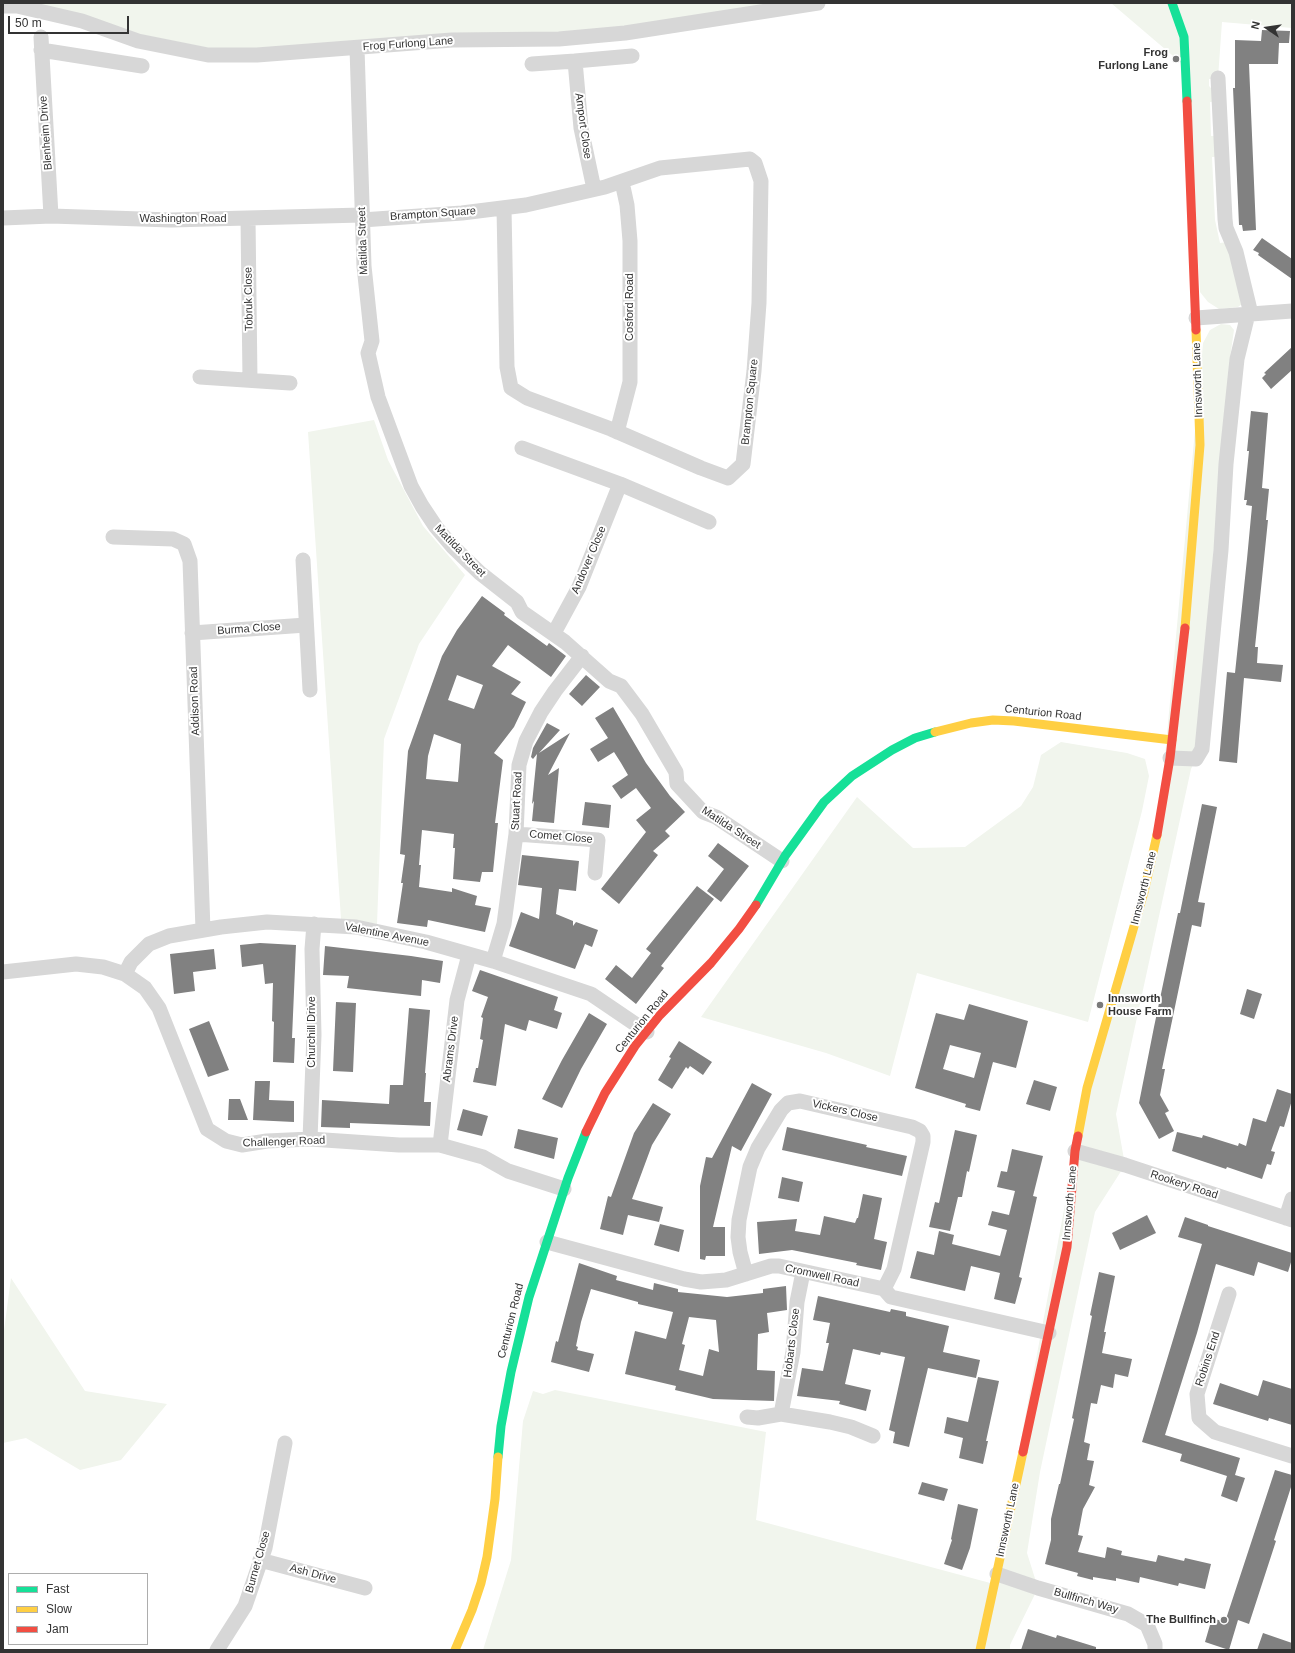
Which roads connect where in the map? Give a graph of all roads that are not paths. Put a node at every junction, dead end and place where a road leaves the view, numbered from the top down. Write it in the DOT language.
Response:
graph roads {
  1 [pos="818,3"];
  2 [pos="1172,3"];
  3 [pos="3,6"];
  4 [pos="358,48"];
  5 [pos="632,56"];
  6 [pos="575,61"];
  7 [pos="532,64"];
  8 [pos="142,66"];
  9 [pos="1218,78"];
  10 [pos="622,182"];
  11 [pos="594,189"];
  12 [pos="504,208"];
  13 [pos="51,216"];
  14 [pos="362,217"];
  15 [pos="3,218"];
  16 [pos="248,218"];
  17 [pos="1292,311"];
  18 [pos="1249,314"];
  19 [pos="1196,318"];
  20 [pos="200,377"];
  21 [pos="250,380"];
  22 [pos="290,383"];
  23 [pos="617,432"];
  24 [pos="522,448"];
  25 [pos="620,484"];
  26 [pos="709,522"];
  27 [pos="113,537"];
  28 [pos="303,560"];
  29 [pos="306,625"];
  30 [pos="192,633"];
  31 [pos="554,633"];
  32 [pos="582,656"];
  33 [pos="310,690"];
  34 [pos="1172,740"];
  35 [pos="1170,758"];
  36 [pos="516,834"];
  37 [pos="782,861"];
  38 [pos="595,874"];
  39 [pos="314,924"];
  40 [pos="203,930"];
  41 [pos="469,955"];
  42 [pos="493,961"];
  43 [pos="3,972"];
  44 [pos="125,974"];
  45 [pos="647,1032"];
  46 [pos="310,1139"];
  47 [pos="440,1145"];
  48 [pos="1075,1151"];
  49 [pos="564,1189"];
  50 [pos="1292,1199"];
  51 [pos="1289,1219"];
  52 [pos="547,1242"];
  53 [pos="803,1272"];
  54 [pos="746,1274"];
  55 [pos="884,1289"];
  56 [pos="1229,1294"];
  57 [pos="1049,1333"];
  58 [pos="781,1414"];
  59 [pos="747,1417"];
  60 [pos="873,1436"];
  61 [pos="284,1444"];
  62 [pos="1292,1456"];
  63 [pos="260,1560"];
  64 [pos="997,1574"];
  65 [pos="365,1588"];
  66 [pos="217,1650"];
  67 [pos="454,1650"];
  68 [pos="980,1650"];
  69 [pos="1155,1650"];
  1 -- 4 [label="street, Frog Furlong Lane"];
  2 -- 19 [label="street, Innsworth Lane"];
  3 -- 4 [label="street, Frog Furlong Lane"];
  4 -- 14 [label="street, Matilda Street"];
  5 -- 6 [label="street"];
  6 -- 7 [label="street"];
  6 -- 11 [label="street, Amport Close"];
  8 -- 13 [label="street, Blenheim Drive"];
  9 -- 18 [label="street"];
  10 -- 11 [label="street, Brampton Square"];
  10 -- 23 [label="street, Cosford Road"];
  10 -- 23 [label="street, Brampton Square"];
  11 -- 12 [label="street, Brampton Square"];
  12 -- 14 [label="street, Brampton Square"];
  12 -- 23 [label="street, Brampton Square"];
  13 -- 15 [label="street, Washington Road"];
  13 -- 16 [label="street, Washington Road"];
  14 -- 16 [label="street, Washington Road"];
  14 -- 31 [label="street, Matilda Street"];
  16 -- 21 [label="street, Tobruk Close"];
  17 -- 18 [label="street"];
  18 -- 19 [label="street"];
  18 -- 35 [label="street"];
  19 -- 34 [label="street, Innsworth Lane"];
  20 -- 21 [label="street"];
  21 -- 22 [label="street"];
  24 -- 25 [label="street"];
  25 -- 26 [label="street"];
  25 -- 31 [label="street, Andover Close"];
  27 -- 30 [label="street, Addison Road"];
  28 -- 29 [label="street"];
  29 -- 30 [label="street, Burma Close"];
  29 -- 33 [label="street"];
  30 -- 40 [label="street, Addison Road"];
  31 -- 32 [label="street, Matilda Street"];
  32 -- 36 [label="street, Stuart Road"];
  32 -- 37 [label="street, Matilda Street"];
  34 -- 35 [label="street, Innsworth Lane"];
  34 -- 37 [label="street, Centurion Road"];
  35 -- 48 [label="street, Innsworth Lane"];
  36 -- 38 [label="street, Comet Close"];
  36 -- 42 [label="street, Stuart Road"];
  37 -- 45 [label="street, Centurion Road"];
  39 -- 40 [label="street, Valentine Avenue"];
  39 -- 41 [label="street, Valentine Avenue"];
  39 -- 46 [label="street, Churchill Drive"];
  40 -- 44 [label="street, Valentine Avenue"];
  41 -- 42 [label="street, Valentine Avenue"];
  41 -- 47 [label="street, Abrams Drive"];
  42 -- 45 [label="street, Valentine Avenue"];
  43 -- 44 [label="street, Challenger Road"];
  44 -- 46 [label="street, Challenger Road"];
  45 -- 49 [label="street, Centurion Road"];
  46 -- 47 [label="street, Challenger Road"];
  47 -- 49 [label="street, Challenger Road"];
  48 -- 51 [label="street, Rookery Road"];
  48 -- 57 [label="street, Innsworth Lane"];
  49 -- 52 [label="street, Centurion Road"];
  50 -- 51 [label="street"];
  52 -- 54 [label="street, Cromwell Road"];
  52 -- 67 [label="street, Centurion Road"];
  53 -- 54 [label="street, Cromwell Road"];
  53 -- 55 [label="street, Cromwell Road"];
  53 -- 58 [label="street, Hobarts Close"];
  54 -- 55 [label="street, Vickers Close"];
  55 -- 57 [label="street, Cromwell Road"];
  56 -- 62 [label="street, Robins End"];
  57 -- 64 [label="street, Innsworth Lane"];
  58 -- 59 [label="street"];
  58 -- 60 [label="street"];
  61 -- 63 [label="street, Burnet Close"];
  63 -- 65 [label="street, Ash Drive"];
  63 -- 66 [label="street, Burnet Close"];
  64 -- 68 [label="street, Innsworth Lane"];
  64 -- 69 [label="street, Bullfinch Way"];
}
